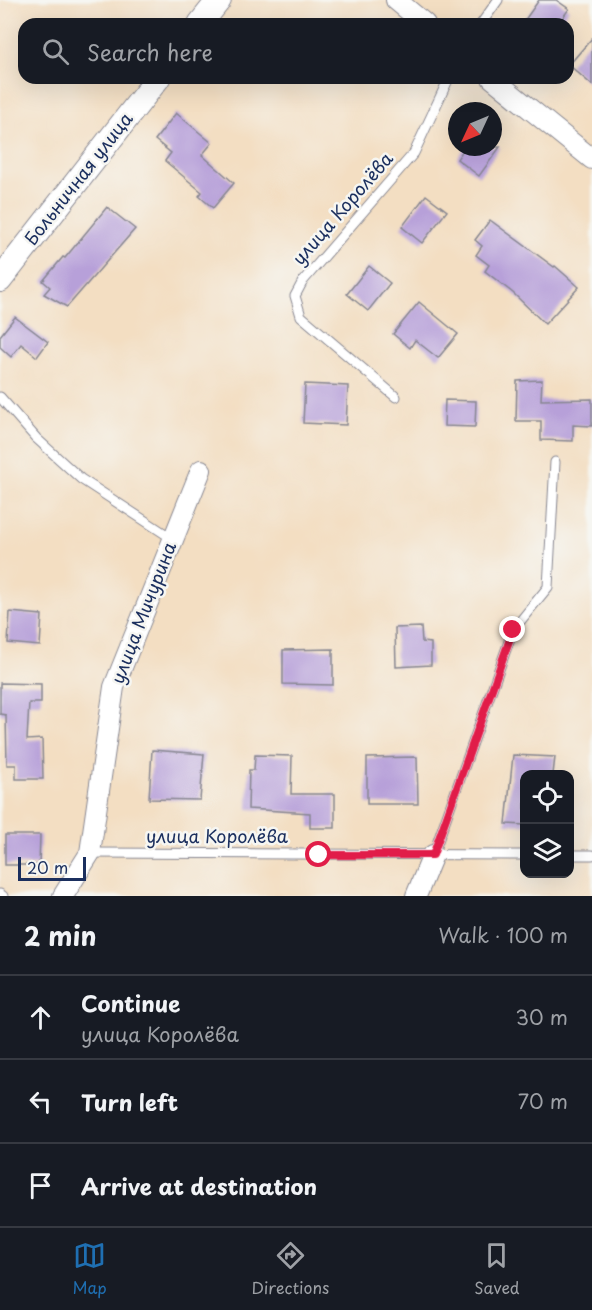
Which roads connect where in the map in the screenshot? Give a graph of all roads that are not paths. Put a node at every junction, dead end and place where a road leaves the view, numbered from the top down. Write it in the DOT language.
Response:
graph roads {
  1 [pos="219,0"];
  2 [pos="396,0"];
  3 [pos="498,0"];
  4 [pos="205,18"];
  5 [pos="418,18"];
  6 [pos="485,18"];
  7 [pos="153,84"];
  8 [pos="446,84"];
  9 [pos="499,84"];
  10 [pos="592,159"];
  11 [pos="0,280"];
  12 [pos="0,397"];
  13 [pos="396,397"];
  14 [pos="555,462"];
  15 [pos="201,470"];
  16 [pos="173,539"];
  17 [pos="90,853"];
  18 [pos="433,855"];
  19 [pos="520,855"];
  20 [pos="574,855"];
  21 [pos="592,855"];
  22 [pos="63,896"];
  23 [pos="416,896"];
  1 -- 4 [label="street"];
  2 -- 5 [label="street"];
  3 -- 6 [label="lane"];
  7 -- 11 [label="street, Больничная улица"];
  8 -- 13 [label="lane, улица Королёва"];
  9 -- 10 [label="street"];
  12 -- 16 [label="lane"];
  14 -- 18 [label="lane"];
  15 -- 16 [label="street, улица Мичурина"];
  16 -- 17 [label="street, улица Мичурина"];
  17 -- 18 [label="lane, улица Королёва"];
  17 -- 22 [label="street, улица Мичурина"];
  18 -- 19 [label="lane, улица Королёва"];
  18 -- 23 [label="street"];
  20 -- 21 [label="lane"];
}
